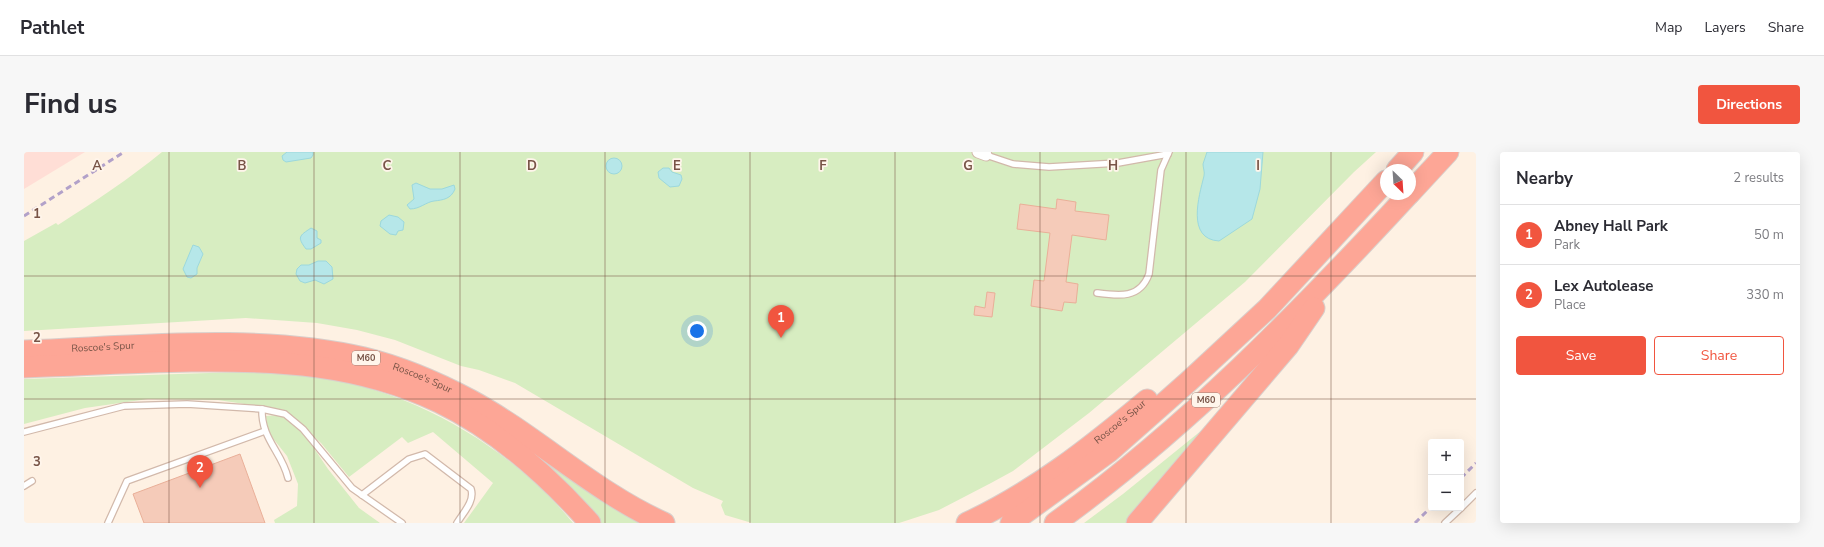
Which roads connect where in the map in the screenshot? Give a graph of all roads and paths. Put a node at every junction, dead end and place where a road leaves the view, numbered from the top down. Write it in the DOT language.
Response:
graph roads {
  1 [pos="1414,152"];
  2 [pos="1448,152"];
  3 [pos="982,153"];
  4 [pos="1168,153"];
  5 [pos="1403,164"];
  6 [pos="1380,187"];
  7 [pos="1416,187"];
  8 [pos="1404,200"];
  9 [pos="1345,263"];
  10 [pos="1097,293"];
  11 [pos="1267,309"];
  12 [pos="24,351"];
  13 [pos="24,367"];
  14 [pos="262,410"];
  15 [pos="265,431"];
  16 [pos="24,432"];
  17 [pos="288,478"];
  18 [pos="32,481"];
  19 [pos="24,486"];
  20 [pos="1476,493"];
  21 [pos="362,495"];
  22 [pos="1464,505"];
  23 [pos="1458,511"];
  24 [pos="108,523"];
  25 [pos="402,523"];
  26 [pos="457,523"];
  27 [pos="590,523"];
  28 [pos="664,523"];
  29 [pos="967,523"];
  30 [pos="1011,523"];
  31 [pos="1055,523"];
  32 [pos="1137,523"];
  33 [pos="1445,523"];
  1 -- 5 [label="highway"];
  2 -- 7 [label="highway, M60"];
  3 -- 4 [label="lane"];
  4 -- 10 [label="lane"];
  6 -- 11 [label="highway, M60"];
  8 -- 9 [label="highway, M60"];
  9 -- 31 [label="highway, M60"];
  9 -- 32 [label="highway, M60"];
  11 -- 29 [label="highway, Roscoe's Spur / M60"];
  11 -- 30 [label="highway, M60"];
  12 -- 28 [label="highway, Roscoe's Spur / M60"];
  13 -- 27 [label="highway, Roscoe's Spur / M60"];
  14 -- 15 [label="lane"];
  14 -- 16 [label="lane"];
  14 -- 21 [label="lane"];
  15 -- 17 [label="lane"];
  15 -- 24 [label="lane"];
  18 -- 19 [label="lane"];
  20 -- 22 [label="lane"];
  21 -- 25 [label="lane"];
  21 -- 26 [label="lane"];
  23 -- 33 [label="lane"];
}
